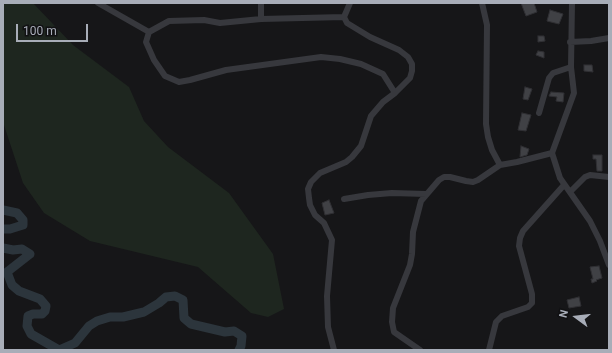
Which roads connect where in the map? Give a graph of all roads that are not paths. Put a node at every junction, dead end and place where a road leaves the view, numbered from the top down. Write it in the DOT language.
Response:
graph roads {
  1 [pos="98,3"];
  2 [pos="261,3"];
  3 [pos="350,3"];
  4 [pos="482,3"];
  5 [pos="572,3"];
  6 [pos="344,17"];
  7 [pos="261,19"];
  8 [pos="149,32"];
  9 [pos="609,38"];
  10 [pos="570,42"];
  11 [pos="570,67"];
  12 [pos="395,93"];
  13 [pos="540,113"];
  14 [pos="552,153"];
  15 [pos="500,165"];
  16 [pos="609,177"];
  17 [pos="564,185"];
  18 [pos="570,192"];
  19 [pos="426,194"];
  20 [pos="344,199"];
  21 [pos="609,265"];
  22 [pos="334,350"];
  23 [pos="420,350"];
  24 [pos="489,350"];
  1 -- 8 [label="street"];
  2 -- 7 [label="street"];
  3 -- 6 [label="street"];
  4 -- 15 [label="street"];
  5 -- 10 [label="street"];
  6 -- 7 [label="street"];
  6 -- 12 [label="street"];
  7 -- 8 [label="street"];
  8 -- 12 [label="street"];
  9 -- 10 [label="street"];
  10 -- 11 [label="street"];
  11 -- 13 [label="street"];
  11 -- 14 [label="street"];
  12 -- 22 [label="street"];
  14 -- 15 [label="street"];
  14 -- 17 [label="street"];
  15 -- 19 [label="street"];
  16 -- 18 [label="street"];
  17 -- 18 [label="street"];
  17 -- 24 [label="street"];
  18 -- 21 [label="street"];
  19 -- 20 [label="street"];
  19 -- 23 [label="street"];
}
